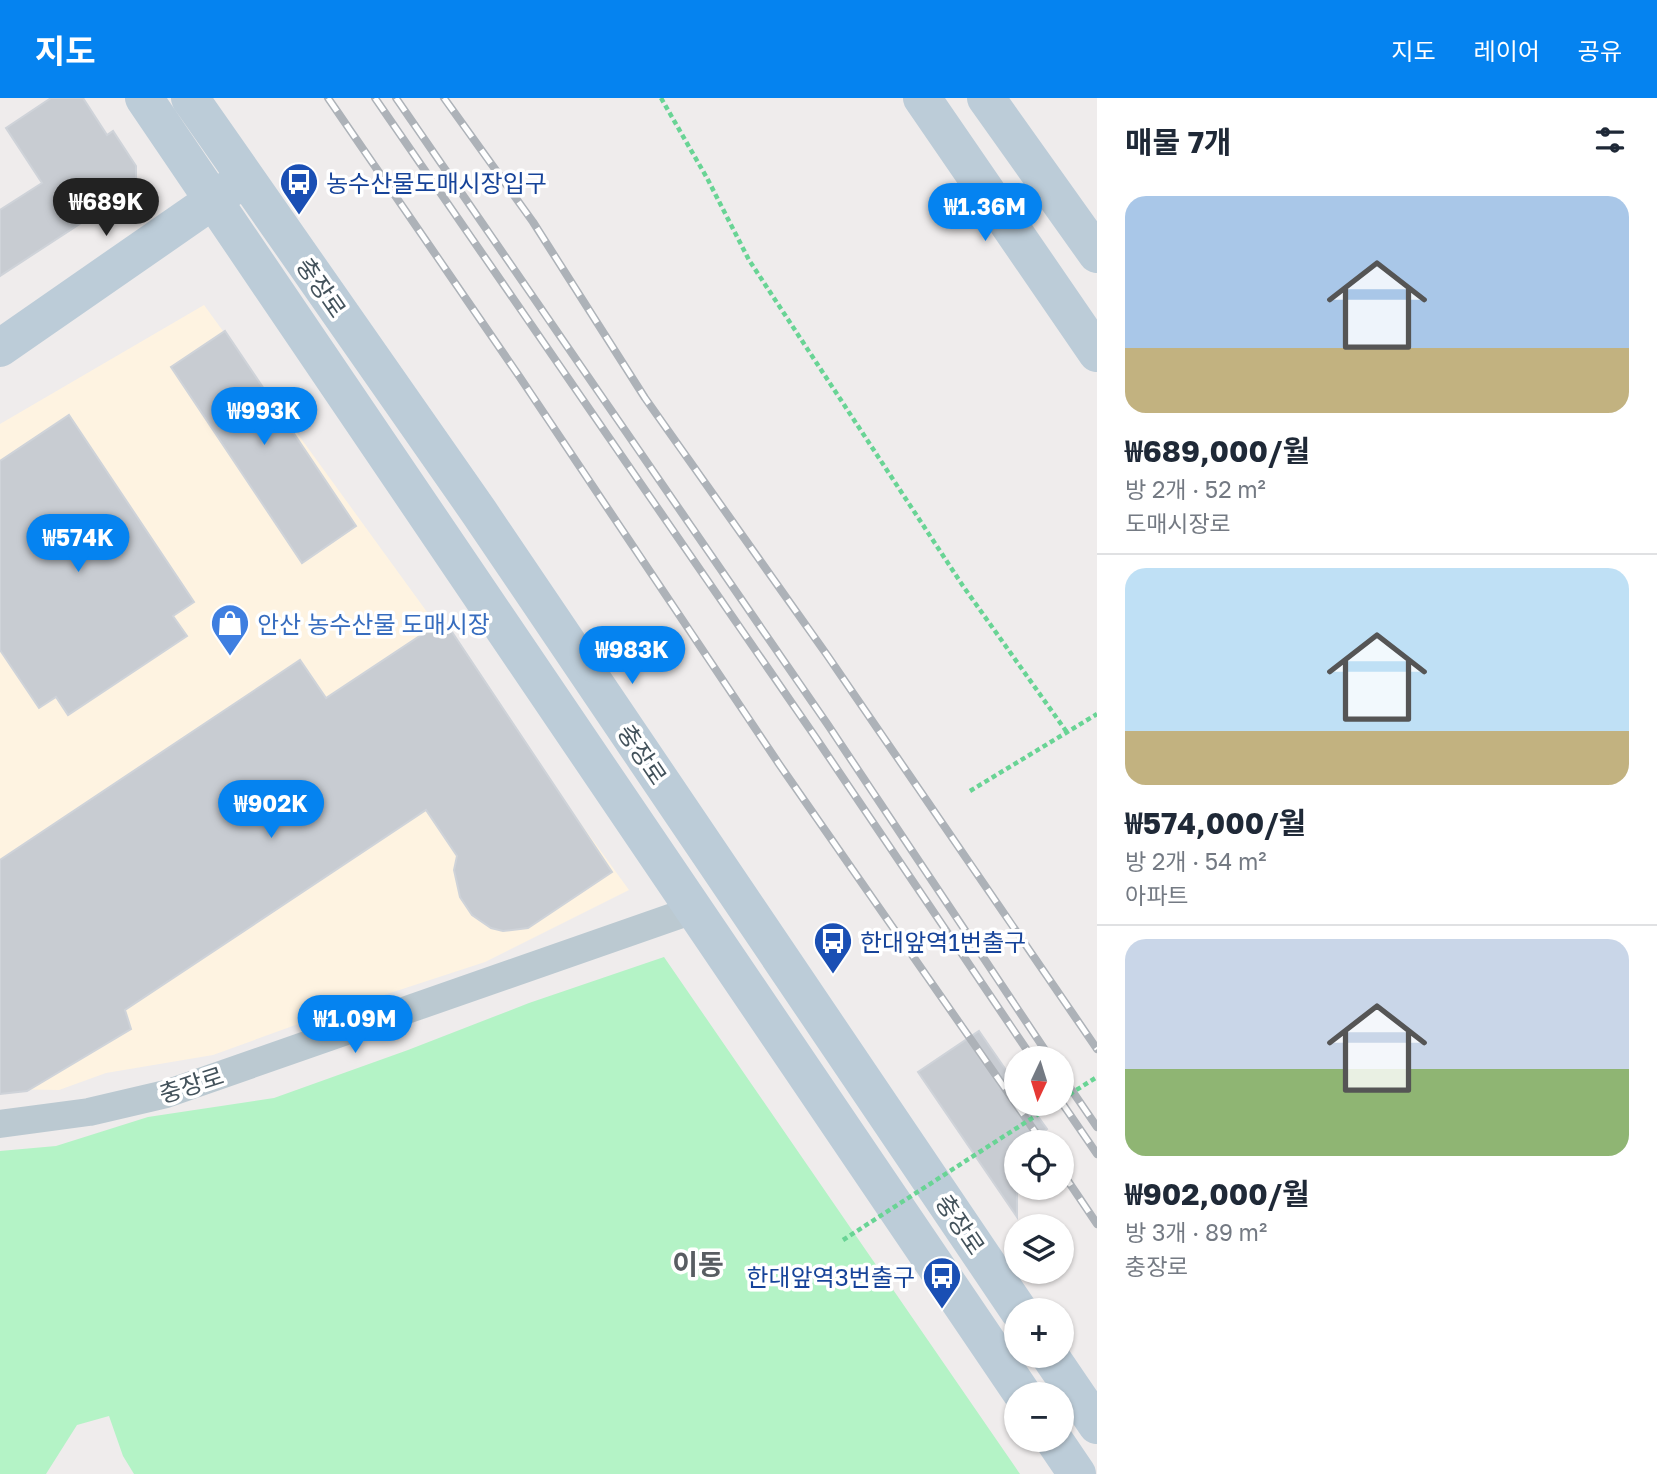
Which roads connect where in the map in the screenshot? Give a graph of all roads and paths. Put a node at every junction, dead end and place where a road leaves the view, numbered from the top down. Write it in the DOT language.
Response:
graph roads {
  1 [pos="144,98"];
  2 [pos="661,98"];
  3 [pos="922,98"];
  4 [pos="986,98"];
  5 [pos="193,101"];
  6 [pos="245,178"];
  7 [pos="214,199"];
  8 [pos="1097,254"];
  9 [pos="0,348"];
  10 [pos="1097,354"];
  11 [pos="1097,714"];
  12 [pos="1066,731"];
  13 [pos="970,791"];
  14 [pos="693,910"];
  15 [pos="1097,1077"];
  16 [pos="1074,1091"];
  17 [pos="1035,1116"];
  18 [pos="0,1124"];
  19 [pos="843,1240"];
  20 [pos="1010,1298"];
  21 [pos="1058,1368"];
  22 [pos="1014,1382"];
  23 [pos="1097,1425"];
  24 [pos="1062,1452"];
  25 [pos="1077,1474"];
  1 -- 7 [label="street, 충장로"];
  2 -- 12 [label="path"];
  3 -- 10 [label="street"];
  4 -- 8 [label="street"];
  5 -- 6 [label="street, 충장로"];
  6 -- 7 [label="street"];
  6 -- 20 [label="street, 충장로"];
  7 -- 9 [label="street"];
  7 -- 14 [label="street, 충장로"];
  11 -- 12 [label="path"];
  12 -- 13 [label="path"];
  14 -- 18 [label="street, 충장로"];
  14 -- 22 [label="street, 충장로"];
  15 -- 16 [label="path, bridge"];
  17 -- 19 [label="path, bridge"];
  21 -- 23 [label="street"];
  24 -- 25 [label="street"];
}
